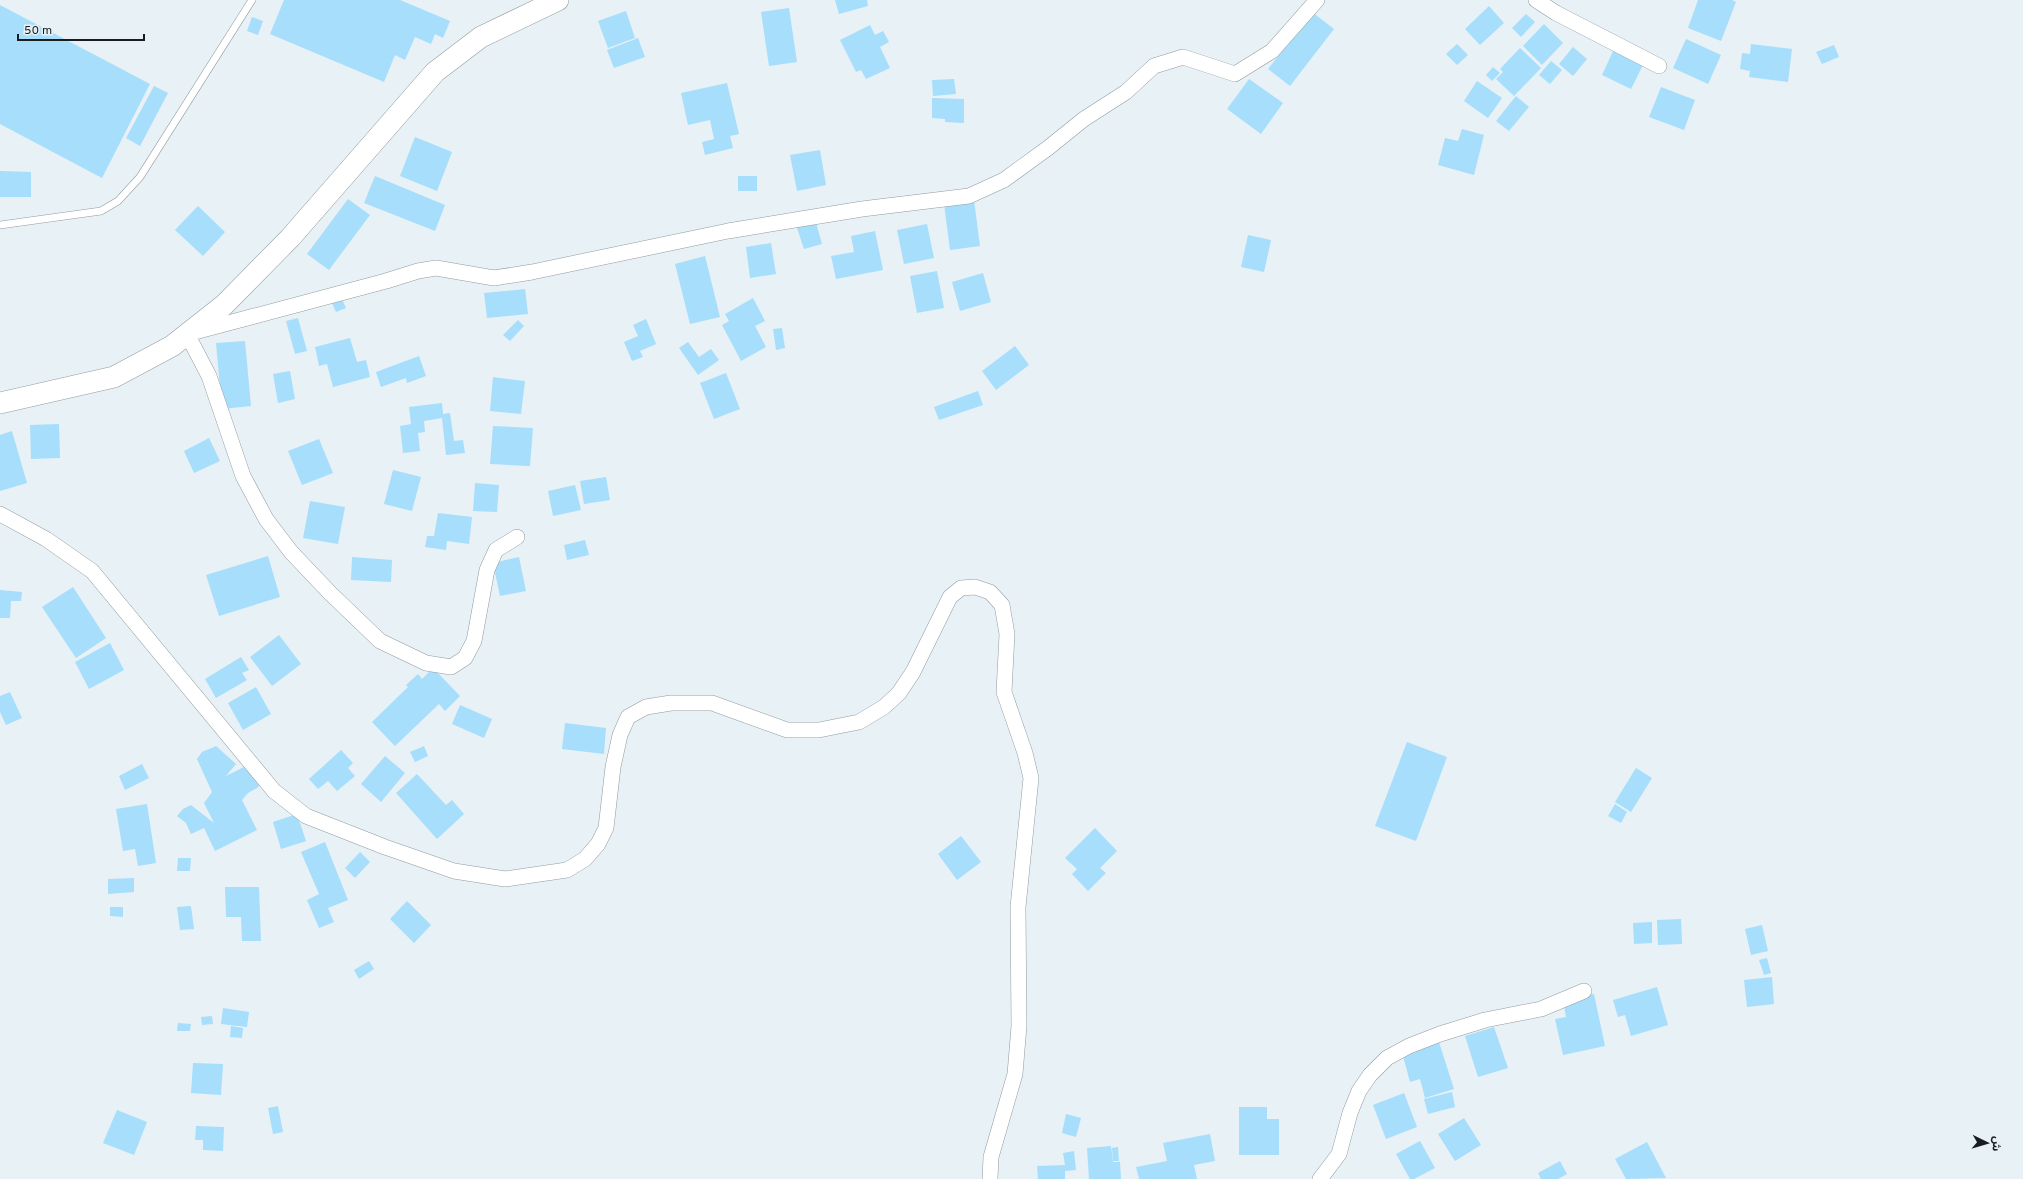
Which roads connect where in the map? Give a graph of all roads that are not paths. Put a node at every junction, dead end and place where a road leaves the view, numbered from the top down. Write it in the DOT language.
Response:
graph roads {
  1 [pos="252,0"];
  2 [pos="558,0"];
  3 [pos="1317,0"];
  4 [pos="1536,0"];
  5 [pos="1659,66"];
  6 [pos="0,225"];
  7 [pos="187,334"];
  8 [pos="0,403"];
  9 [pos="0,514"];
  10 [pos="517,537"];
  11 [pos="1584,991"];
  12 [pos="990,1179"];
  13 [pos="1320,1179"];
  1 -- 6 [label="lane"];
  2 -- 7 [label="street"];
  3 -- 7 [label="street"];
  4 -- 5 [label="street"];
  7 -- 8 [label="street"];
  7 -- 10 [label="street"];
  9 -- 12 [label="street"];
  11 -- 13 [label="street"];
}
